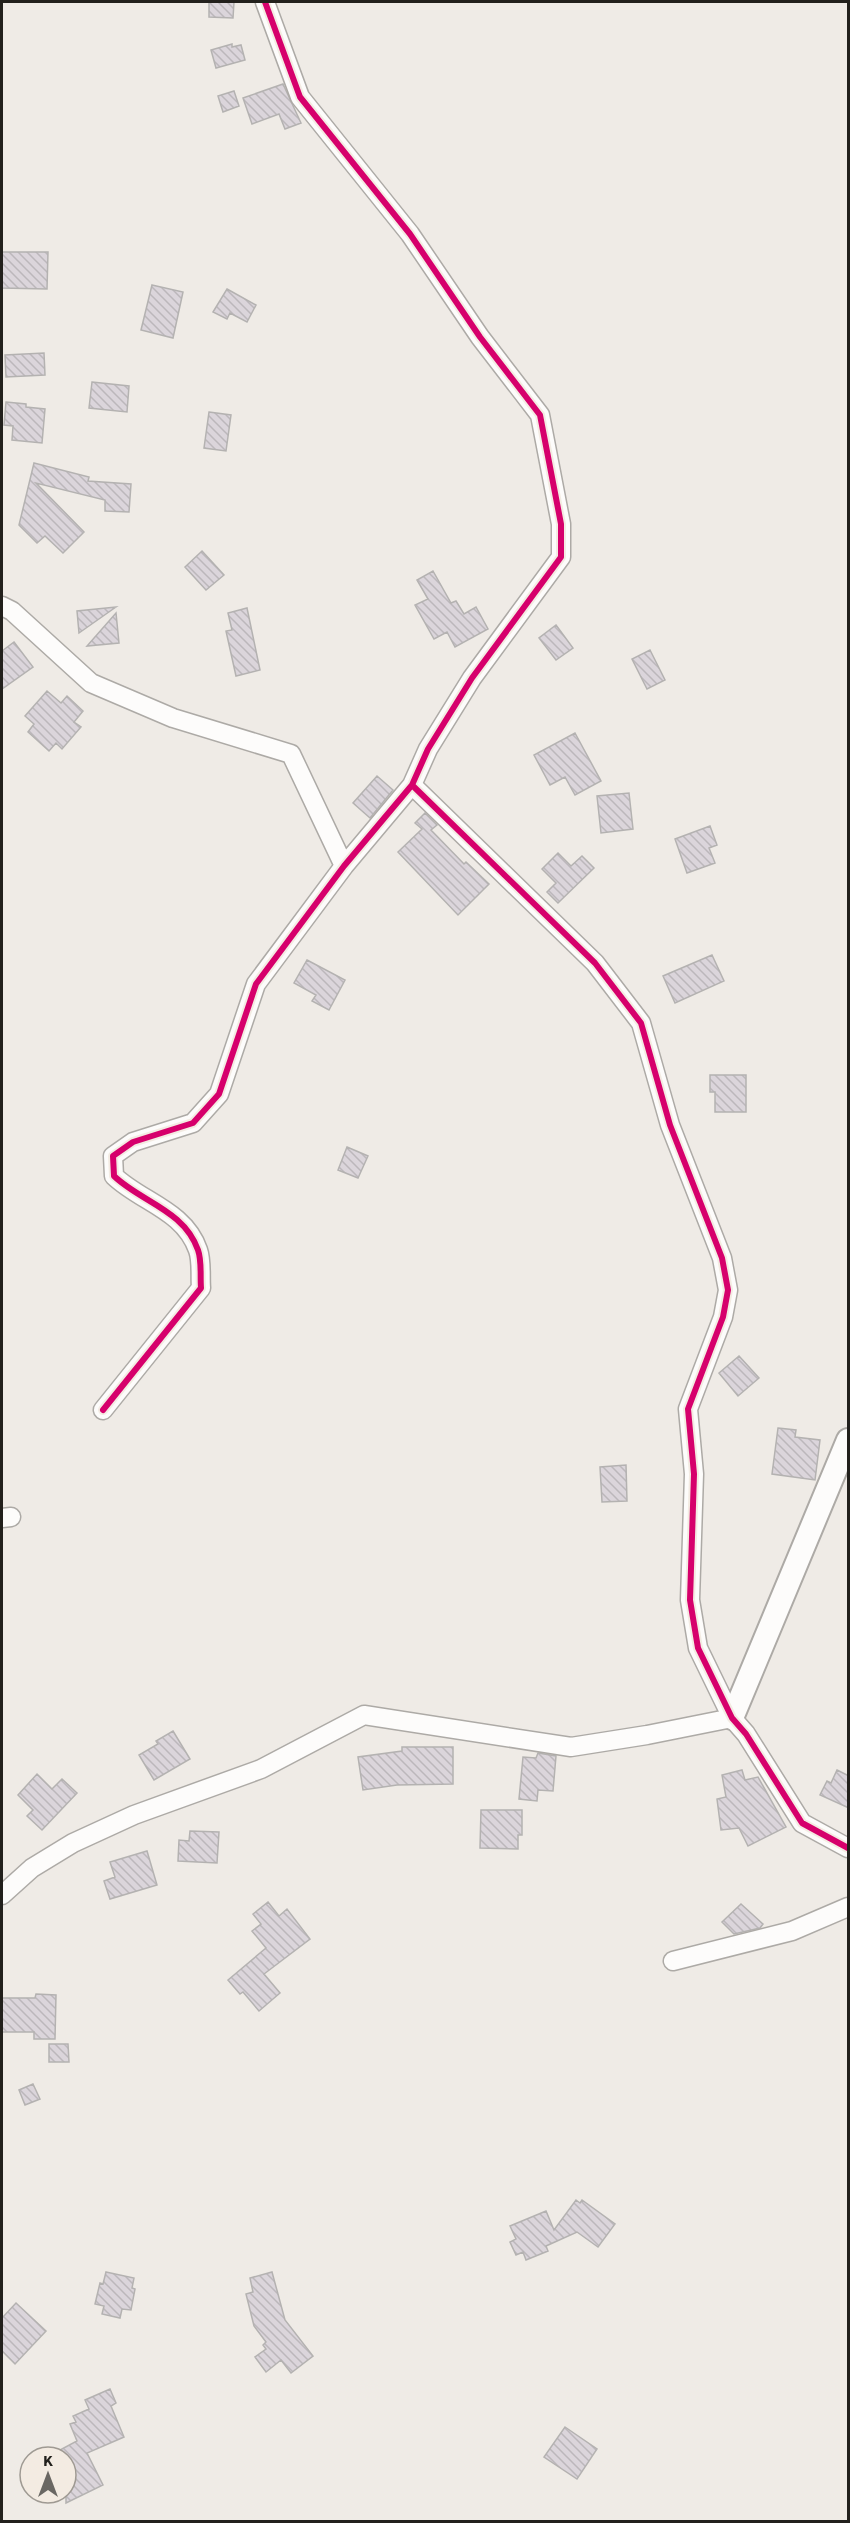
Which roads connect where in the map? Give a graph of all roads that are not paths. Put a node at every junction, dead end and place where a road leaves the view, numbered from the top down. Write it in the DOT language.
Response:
graph roads {
  1 [pos="265,2"];
  2 [pos="2,606"];
  3 [pos="412,785"];
  4 [pos="344,866"];
  5 [pos="103,1410"];
  6 [pos="849,1440"];
  7 [pos="732,1718"];
  8 [pos="848,1848"];
  9 [pos="2,1895"];
  10 [pos="849,1907"];
  11 [pos="673,1961"];
  1 -- 3 [label="street"];
  2 -- 4 [label="street"];
  3 -- 4 [label="street"];
  3 -- 7 [label="street"];
  4 -- 5 [label="street"];
  6 -- 7 [label="street"];
  7 -- 8 [label="street"];
  7 -- 9 [label="street"];
  10 -- 11 [label="street"];
}
